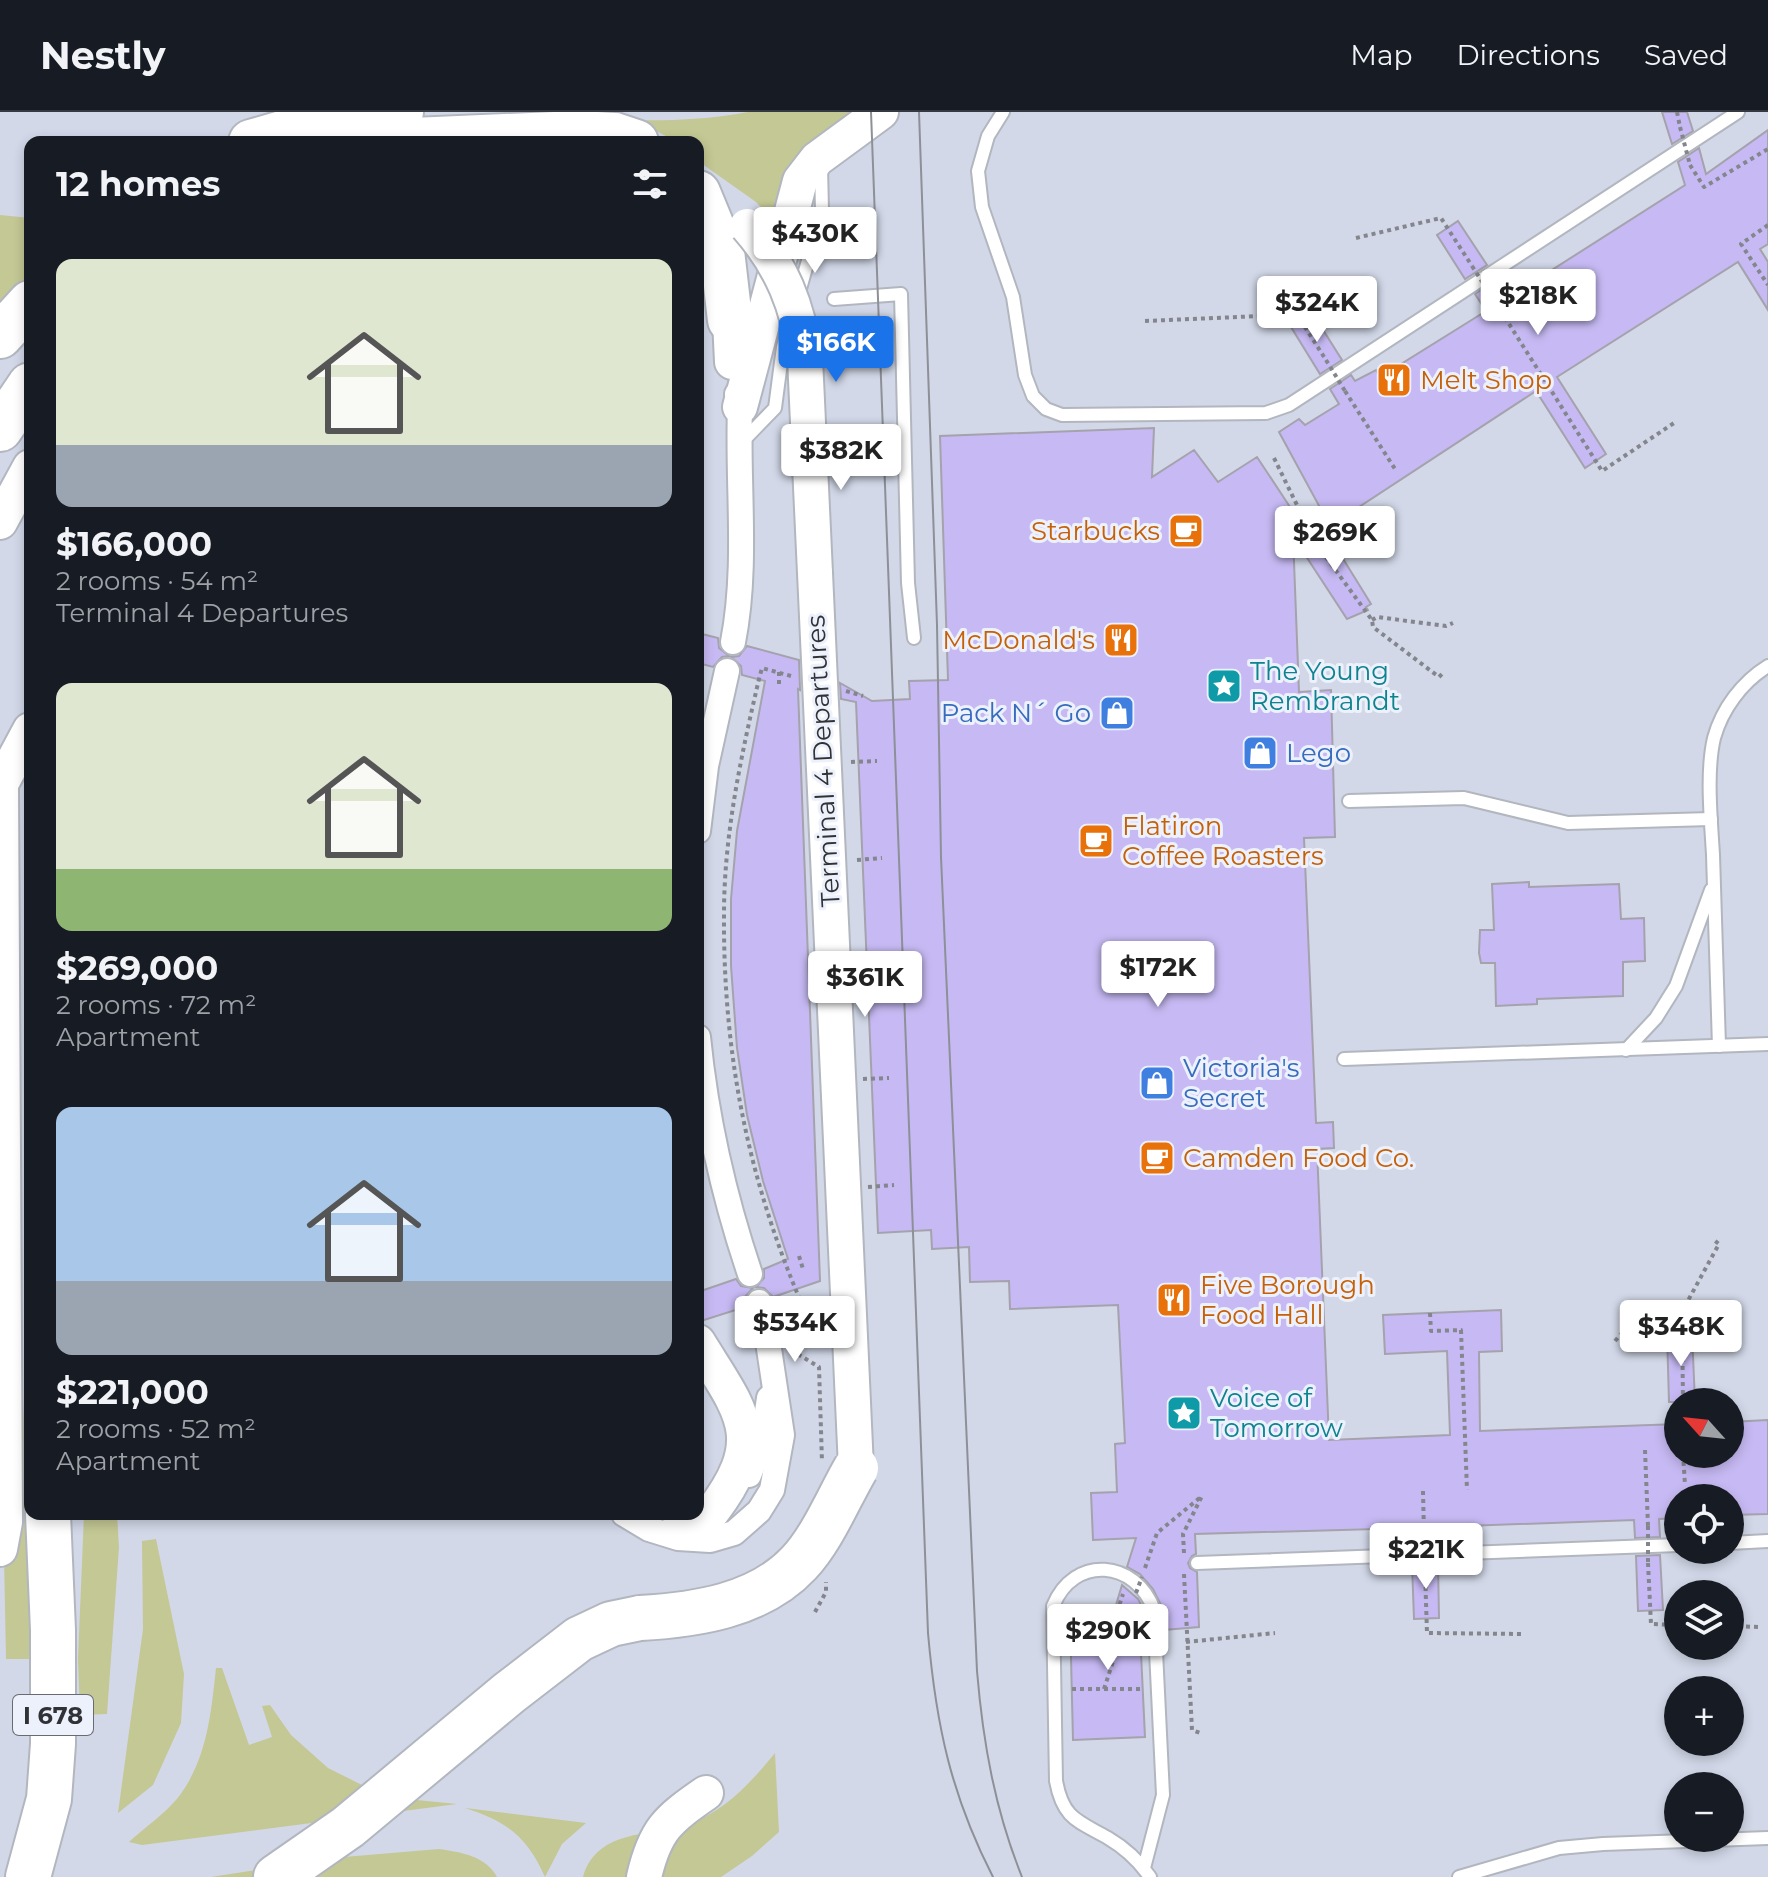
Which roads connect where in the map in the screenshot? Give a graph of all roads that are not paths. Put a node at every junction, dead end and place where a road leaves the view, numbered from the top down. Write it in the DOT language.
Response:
graph roads {
  1 [pos="401,112"];
  2 [pos="881,112"];
  3 [pos="1003,112"];
  4 [pos="1738,112"];
  5 [pos="269,136"];
  6 [pos="507,136"];
  7 [pos="618,136"];
  8 [pos="820,156"];
  9 [pos="704,195"];
  10 [pos="704,206"];
  11 [pos="834,299"];
  12 [pos="24,310"];
  13 [pos="0,336"];
  14 [pos="731,341"];
  15 [pos="24,394"];
  16 [pos="740,407"];
  17 [pos="0,429"];
  18 [pos="738,446"];
  19 [pos="24,478"];
  20 [pos="0,522"];
  21 [pos="914,638"];
  22 [pos="733,642"];
  23 [pos="1768,666"];
  24 [pos="727,671"];
  25 [pos="24,741"];
  26 [pos="0,760"];
  27 [pos="704,782"];
  28 [pos="1,784"];
  29 [pos="1349,801"];
  30 [pos="1711,819"];
  31 [pos="1714,884"];
  32 [pos="1768,1044"];
  33 [pos="1719,1046"];
  34 [pos="1626,1050"];
  35 [pos="1344,1059"];
  36 [pos="704,1091"];
  37 [pos="750,1274"];
  38 [pos="759,1302"];
  39 [pos="704,1351"];
  40 [pos="772,1375"];
  41 [pos="856,1468"];
  42 [pos="712,1512"];
  43 [pos="704,1514"];
  44 [pos="48,1520"];
  45 [pos="634,1520"];
  46 [pos="1768,1541"];
  47 [pos="1744,1542"];
  48 [pos="1664,1546"];
  49 [pos="0,1549"];
  50 [pos="1197,1563"];
  51 [pos="706,1793"];
  52 [pos="49,1799"];
  53 [pos="1768,1838"];
  54 [pos="1147,1873"];
  55 [pos="28,1877"];
  56 [pos="45,1877"];
  57 [pos="276,1877"];
  58 [pos="644,1877"];
  59 [pos="1459,1877"];
  1 -- 5 [label="highway"];
  2 -- 8 [label="street"];
  3 -- 4 [label="lane"];
  6 -- 7 [label="highway"];
  8 -- 16 [label="street"];
  8 -- 18 [label="lane"];
  9 -- 41 [label="street, Terminal 4 Departures, bridge"];
  10 -- 14 [label="highway"];
  11 -- 21 [label="lane"];
  12 -- 13 [label="highway"];
  14 -- 16 [label="street"];
  15 -- 17 [label="highway"];
  16 -- 18 [label="street"];
  18 -- 22 [label="street"];
  19 -- 20 [label="street"];
  23 -- 30 [label="lane"];
  24 -- 27 [label="street"];
  25 -- 28 [label="street"];
  26 -- 28 [label="street"];
  28 -- 49 [label="street"];
  29 -- 30 [label="lane"];
  30 -- 31 [label="lane"];
  31 -- 33 [label="lane"];
  31 -- 34 [label="lane"];
  32 -- 33 [label="lane"];
  33 -- 34 [label="lane"];
  34 -- 35 [label="lane"];
  36 -- 37 [label="street"];
  38 -- 40 [label="street"];
  39 -- 42 [label="street"];
  40 -- 42 [label="street"];
  40 -- 45 [label="street"];
  41 -- 57 [label="highway, bridge"];
  42 -- 43 [label="street"];
  44 -- 52 [label="highway, I 678"];
  46 -- 47 [label="lane"];
  48 -- 50 [label="lane"];
  51 -- 58 [label="street"];
  52 -- 55 [label="highway, I 678"];
  52 -- 56 [label="highway"];
  53 -- 59 [label="lane"];
  54 -- 54 [label="lane"];
}
